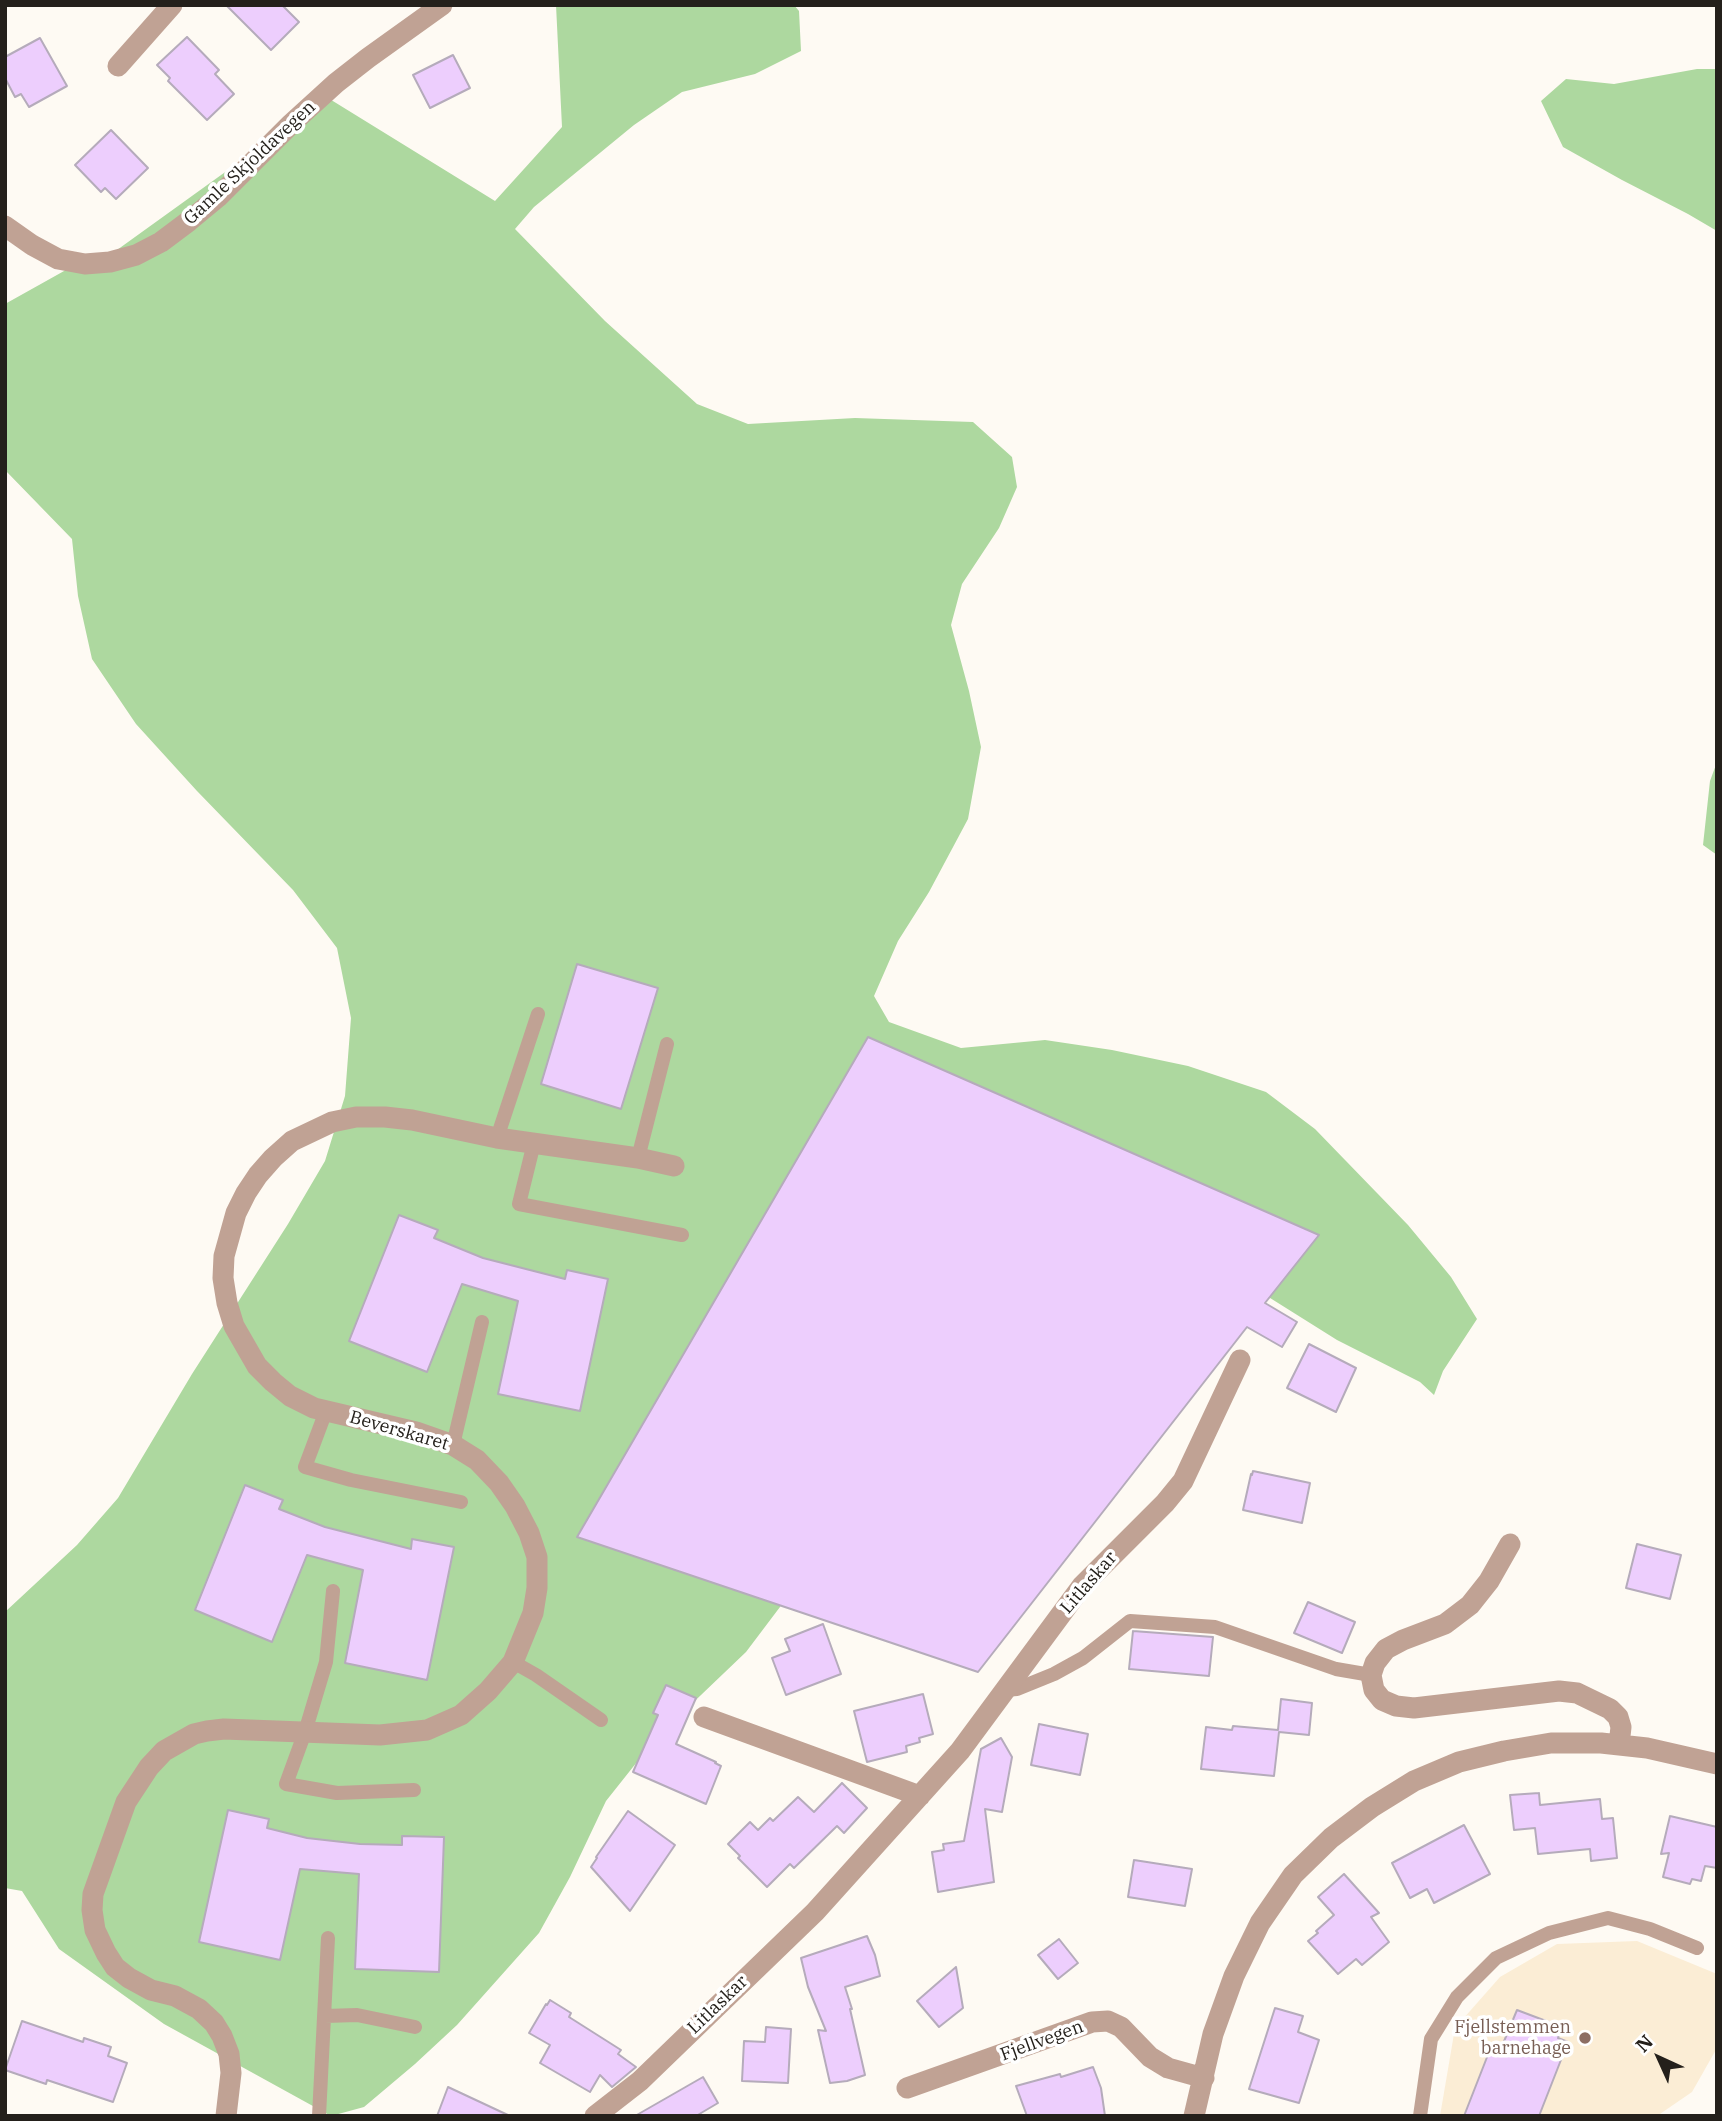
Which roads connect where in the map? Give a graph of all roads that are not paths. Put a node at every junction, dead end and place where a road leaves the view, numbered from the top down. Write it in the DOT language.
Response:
graph roads {
  1 [pos="172,5"];
  2 [pos="442,5"];
  3 [pos="118,66"];
  4 [pos="5,226"];
  5 [pos="538,1014"];
  6 [pos="667,1044"];
  7 [pos="497,1138"];
  8 [pos="534,1143"];
  9 [pos="638,1158"];
  10 [pos="674,1166"];
  11 [pos="682,1236"];
  12 [pos="482,1322"];
  13 [pos="1240,1360"];
  14 [pos="326,1411"];
  15 [pos="453,1444"];
  16 [pos="461,1502"];
  17 [pos="1510,1544"];
  18 [pos="332,1591"];
  19 [pos="513,1662"];
  20 [pos="1371,1675"];
  21 [pos="1005,1690"];
  22 [pos="704,1717"];
  23 [pos="601,1720"];
  24 [pos="305,1732"];
  25 [pos="1619,1745"];
  26 [pos="1717,1764"];
  27 [pos="414,1790"];
  28 [pos="920,1796"];
  29 [pos="328,1938"];
  30 [pos="1697,1948"];
  31 [pos="325,2016"];
  32 [pos="415,2027"];
  33 [pos="1204,2078"];
  34 [pos="908,2088"];
  35 [pos="226,2116"];
  36 [pos="319,2116"];
  37 [pos="595,2116"];
  38 [pos="1194,2116"];
  39 [pos="1420,2116"];
  1 -- 3 [label="street"];
  2 -- 4 [label="street, Gamle Skjoldavegen"];
  5 -- 7 [label="lane"];
  6 -- 9 [label="lane"];
  7 -- 8 [label="street, Beverskaret"];
  7 -- 14 [label="street, Beverskaret"];
  8 -- 9 [label="street, Beverskaret"];
  8 -- 11 [label="lane"];
  9 -- 10 [label="street, Beverskaret"];
  12 -- 15 [label="lane"];
  13 -- 21 [label="street, Litlaskar"];
  14 -- 15 [label="street, Beverskaret"];
  14 -- 16 [label="lane"];
  15 -- 19 [label="street, Beverskaret"];
  17 -- 20 [label="street"];
  18 -- 24 [label="lane"];
  19 -- 23 [label="lane"];
  19 -- 24 [label="street, Beverskaret"];
  20 -- 21 [label="lane"];
  20 -- 25 [label="street"];
  21 -- 28 [label="street, Litlaskar"];
  22 -- 28 [label="street"];
  24 -- 27 [label="lane"];
  24 -- 35 [label="street, Beverskaret"];
  25 -- 26 [label="street"];
  25 -- 33 [label="street"];
  28 -- 37 [label="street, Litlaskar"];
  29 -- 31 [label="lane"];
  30 -- 39 [label="lane"];
  31 -- 32 [label="lane"];
  31 -- 36 [label="lane"];
  33 -- 34 [label="street, Fjellvegen"];
  33 -- 38 [label="street"];
}
